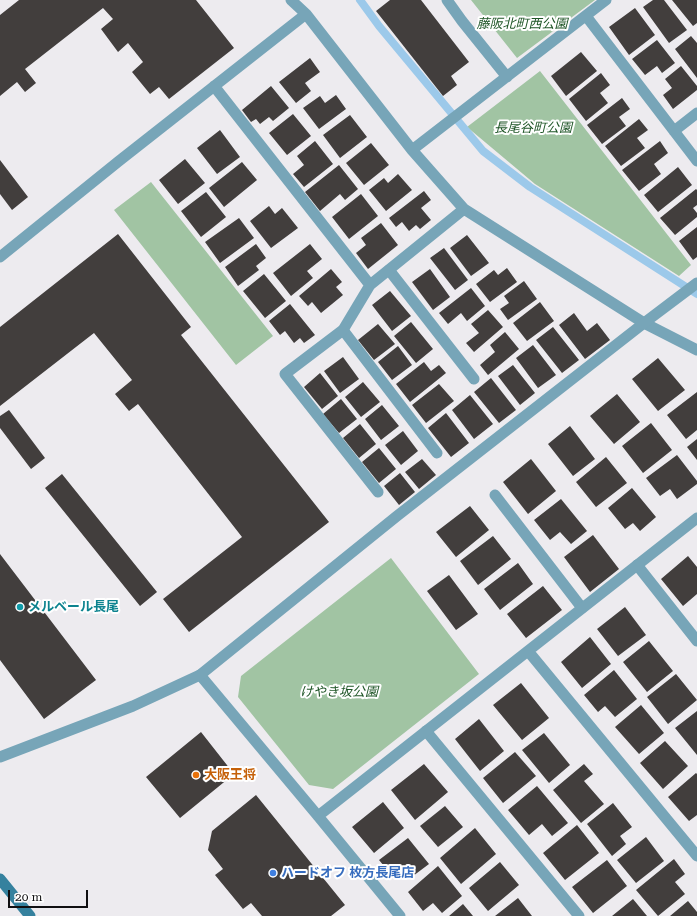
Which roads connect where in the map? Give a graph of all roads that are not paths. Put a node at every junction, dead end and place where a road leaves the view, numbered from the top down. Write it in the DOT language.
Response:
graph roads {
  1 [pos="291,0"];
  2 [pos="447,0"];
  3 [pos="606,0"];
  4 [pos="306,14"];
  5 [pos="586,16"];
  6 [pos="507,77"];
  7 [pos="214,86"];
  8 [pos="697,113"];
  9 [pos="674,131"];
  10 [pos="412,150"];
  11 [pos="697,161"];
  12 [pos="464,209"];
  13 [pos="1,255"];
  14 [pos="389,270"];
  15 [pos="697,283"];
  16 [pos="370,286"];
  17 [pos="644,323"];
  18 [pos="342,330"];
  19 [pos="697,350"];
  20 [pos="474,379"];
  21 [pos="437,453"];
  22 [pos="378,492"];
  23 [pos="495,495"];
  24 [pos="697,518"];
  25 [pos="637,565"];
  26 [pos="582,608"];
  27 [pos="697,641"];
  28 [pos="528,651"];
  29 [pos="200,676"];
  30 [pos="426,731"];
  31 [pos="0,757"];
  32 [pos="318,816"];
  33 [pos="697,856"];
  34 [pos="0,879"];
  35 [pos="30,916"];
  36 [pos="400,916"];
  37 [pos="579,916"];
  1 -- 4 [label="street"];
  2 -- 6 [label="street"];
  3 -- 5 [label="street"];
  4 -- 7 [label="street"];
  4 -- 10 [label="street"];
  5 -- 6 [label="street"];
  5 -- 9 [label="street"];
  6 -- 10 [label="street"];
  7 -- 13 [label="street"];
  7 -- 16 [label="street"];
  8 -- 9 [label="street"];
  9 -- 11 [label="street"];
  10 -- 12 [label="street"];
  12 -- 14 [label="street"];
  12 -- 17 [label="street"];
  14 -- 16 [label="street"];
  14 -- 20 [label="street"];
  15 -- 17 [label="street"];
  16 -- 18 [label="street"];
  17 -- 19 [label="street"];
  17 -- 29 [label="street"];
  18 -- 21 [label="street"];
  18 -- 22 [label="street"];
  23 -- 26 [label="street"];
  24 -- 25 [label="street"];
  25 -- 26 [label="street"];
  25 -- 27 [label="street"];
  26 -- 28 [label="street"];
  28 -- 30 [label="street"];
  28 -- 33 [label="street"];
  29 -- 31 [label="street"];
  29 -- 32 [label="street"];
  30 -- 32 [label="street"];
  30 -- 37 [label="street"];
  32 -- 36 [label="street"];
  34 -- 35 [label="main road"];
}
